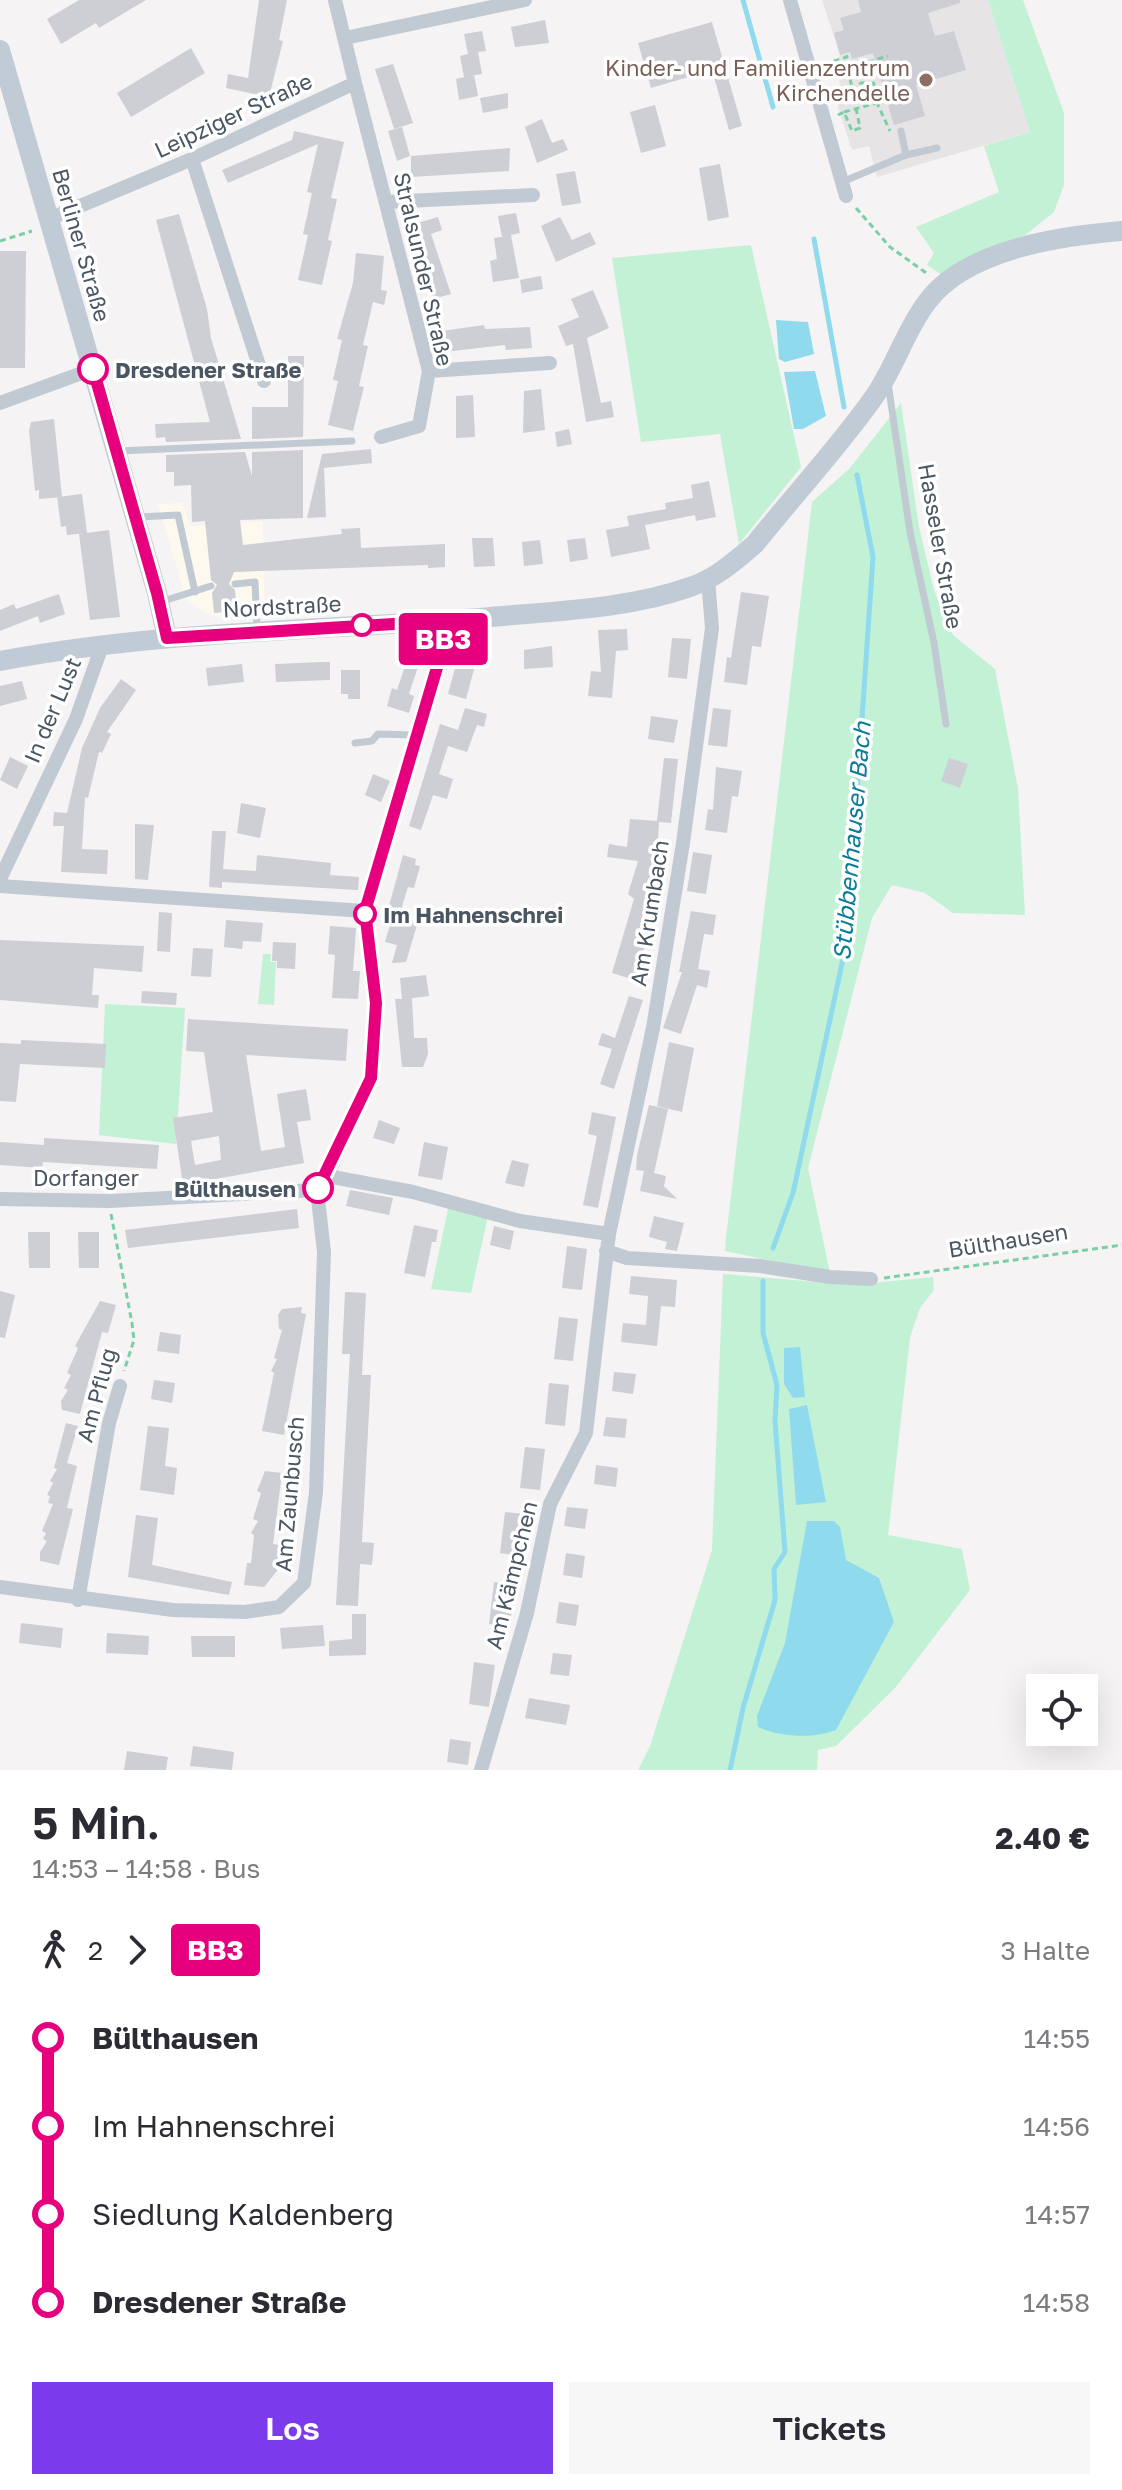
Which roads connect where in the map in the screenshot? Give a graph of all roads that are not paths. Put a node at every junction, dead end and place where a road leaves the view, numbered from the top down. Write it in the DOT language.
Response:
graph roads {
  1 [pos="335,0"];
  2 [pos="525,0"];
  3 [pos="790,0"];
  4 [pos="345,38"];
  5 [pos="0,50"];
  6 [pos="355,83"];
  7 [pos="7,104"];
  8 [pos="901,131"];
  9 [pos="937,148"];
  10 [pos="906,155"];
  11 [pos="192,159"];
  12 [pos="844,189"];
  13 [pos="533,195"];
  14 [pos="386,202"];
  15 [pos="50,223"];
  16 [pos="1122,231"];
  17 [pos="550,363"];
  18 [pos="93,369"];
  19 [pos="429,371"];
  20 [pos="887,377"];
  21 [pos="264,381"];
  22 [pos="0,403"];
  23 [pos="381,437"];
  24 [pos="352,441"];
  25 [pos="116,451"];
  26 [pos="135,517"];
  27 [pos="708,579"];
  28 [pos="235,584"];
  29 [pos="211,586"];
  30 [pos="195,592"];
  31 [pos="159,602"];
  32 [pos="442,621"];
  33 [pos="257,631"];
  34 [pos="167,638"];
  35 [pos="102,646"];
  36 [pos="0,661"];
  37 [pos="946,724"];
  38 [pos="415,735"];
  39 [pos="355,743"];
  40 [pos="0,879"];
  41 [pos="0,886"];
  42 [pos="365,911"];
  43 [pos="327,1176"];
  44 [pos="317,1190"];
  45 [pos="0,1199"];
  46 [pos="609,1234"];
  47 [pos="606,1251"];
  48 [pos="871,1279"];
  49 [pos="120,1386"];
  50 [pos="0,1587"];
  51 [pos="78,1600"];
  52 [pos="481,1770"];
  1 -- 4 [label="street"];
  2 -- 4 [label="street"];
  3 -- 12 [label="street"];
  4 -- 6 [label="street"];
  5 -- 7 [label="main road, Berliner Straße"];
  6 -- 11 [label="street, Leipziger Straße"];
  6 -- 14 [label="street, Stralsunder Straße"];
  7 -- 15 [label="main road, Berliner Straße"];
  8 -- 10 [label="lane"];
  9 -- 10 [label="lane"];
  10 -- 12 [label="lane"];
  11 -- 15 [label="street, Leipziger Straße"];
  11 -- 21 [label="street"];
  13 -- 14 [label="street"];
  14 -- 19 [label="street, Stralsunder Straße"];
  15 -- 18 [label="main road, Berliner Straße"];
  16 -- 20 [label="main road"];
  17 -- 19 [label="street"];
  18 -- 22 [label="street"];
  18 -- 25 [label="main road, Berliner Straße"];
  19 -- 23 [label="street, Stralsunder Straße"];
  20 -- 27 [label="main road"];
  20 -- 37 [label="lane, Hasseler Straße"];
  24 -- 25 [label="lane"];
  25 -- 26 [label="main road, Berliner Straße"];
  26 -- 30 [label="lane"];
  26 -- 31 [label="main road, Berliner Straße"];
  27 -- 32 [label="main road, Nordstraße"];
  27 -- 46 [label="street, Am Krumbach"];
  28 -- 33 [label="lane"];
  29 -- 30 [label="lane"];
  30 -- 31 [label="lane"];
  31 -- 34 [label="main road, Berliner Straße"];
  32 -- 33 [label="main road, Nordstraße"];
  32 -- 38 [label="street"];
  33 -- 34 [label="main road, Nordstraße"];
  34 -- 35 [label="main road, Nordstraße"];
  35 -- 36 [label="main road, Nordstraße"];
  35 -- 40 [label="street, In der Lust"];
  38 -- 39 [label="lane"];
  38 -- 42 [label="street"];
  41 -- 42 [label="street"];
  42 -- 43 [label="street"];
  43 -- 44 [label="street"];
  43 -- 46 [label="street"];
  44 -- 45 [label="street, Dorfanger"];
  44 -- 51 [label="street, Am Zaunbusch"];
  46 -- 47 [label="street, Am Krumbach"];
  47 -- 48 [label="street"];
  47 -- 52 [label="street, Am Kämpchen"];
  49 -- 51 [label="street, Am Pflug"];
  50 -- 51 [label="street, Am Zaunbusch"];
}
